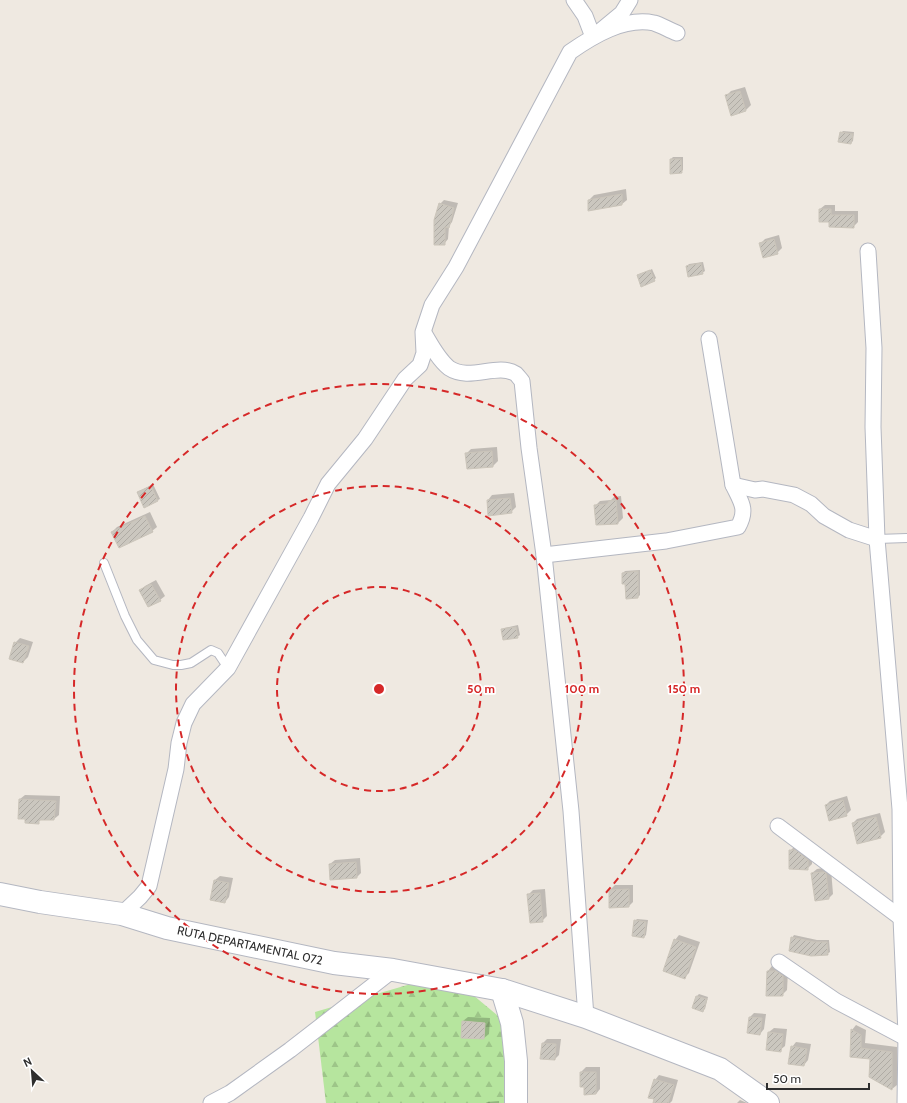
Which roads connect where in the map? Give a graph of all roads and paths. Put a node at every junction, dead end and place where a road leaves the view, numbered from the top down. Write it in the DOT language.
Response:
graph roads {
  1 [pos="574,0"];
  2 [pos="630,0"];
  3 [pos="677,33"];
  4 [pos="593,38"];
  5 [pos="868,251"];
  6 [pos="423,332"];
  7 [pos="709,339"];
  8 [pos="733,486"];
  9 [pos="907,538"];
  10 [pos="877,539"];
  11 [pos="544,555"];
  12 [pos="104,563"];
  13 [pos="228,668"];
  14 [pos="778,826"];
  15 [pos="0,894"];
  16 [pos="122,914"];
  17 [pos="901,918"];
  18 [pos="779,962"];
  19 [pos="393,970"];
  20 [pos="502,990"];
  21 [pos="586,1017"];
  22 [pos="906,1038"];
  23 [pos="211,1103"];
  24 [pos="516,1103"];
  25 [pos="768,1103"];
  26 [pos="905,1103"];
  1 -- 4 [label="street"];
  2 -- 4 [label="street"];
  3 -- 4 [label="street"];
  4 -- 6 [label="street"];
  5 -- 10 [label="street"];
  6 -- 11 [label="street"];
  6 -- 13 [label="street"];
  7 -- 8 [label="street"];
  8 -- 10 [label="street"];
  8 -- 11 [label="street"];
  9 -- 10 [label="lane"];
  10 -- 17 [label="street"];
  11 -- 21 [label="street"];
  12 -- 13 [label="lane"];
  13 -- 16 [label="street"];
  14 -- 17 [label="street"];
  15 -- 16 [label="main road, RUTA DEPARTAMENTAL 072"];
  16 -- 19 [label="main road, RUTA DEPARTAMENTAL 072"];
  17 -- 22 [label="street"];
  18 -- 22 [label="street"];
  19 -- 20 [label="main road, RUTA DEPARTAMENTAL 072"];
  19 -- 23 [label="street"];
  20 -- 21 [label="main road, RUTA DEPARTAMENTAL 072"];
  20 -- 24 [label="main road"];
  21 -- 25 [label="main road, RUTA DEPARTAMENTAL 072"];
  22 -- 26 [label="street"];
}
